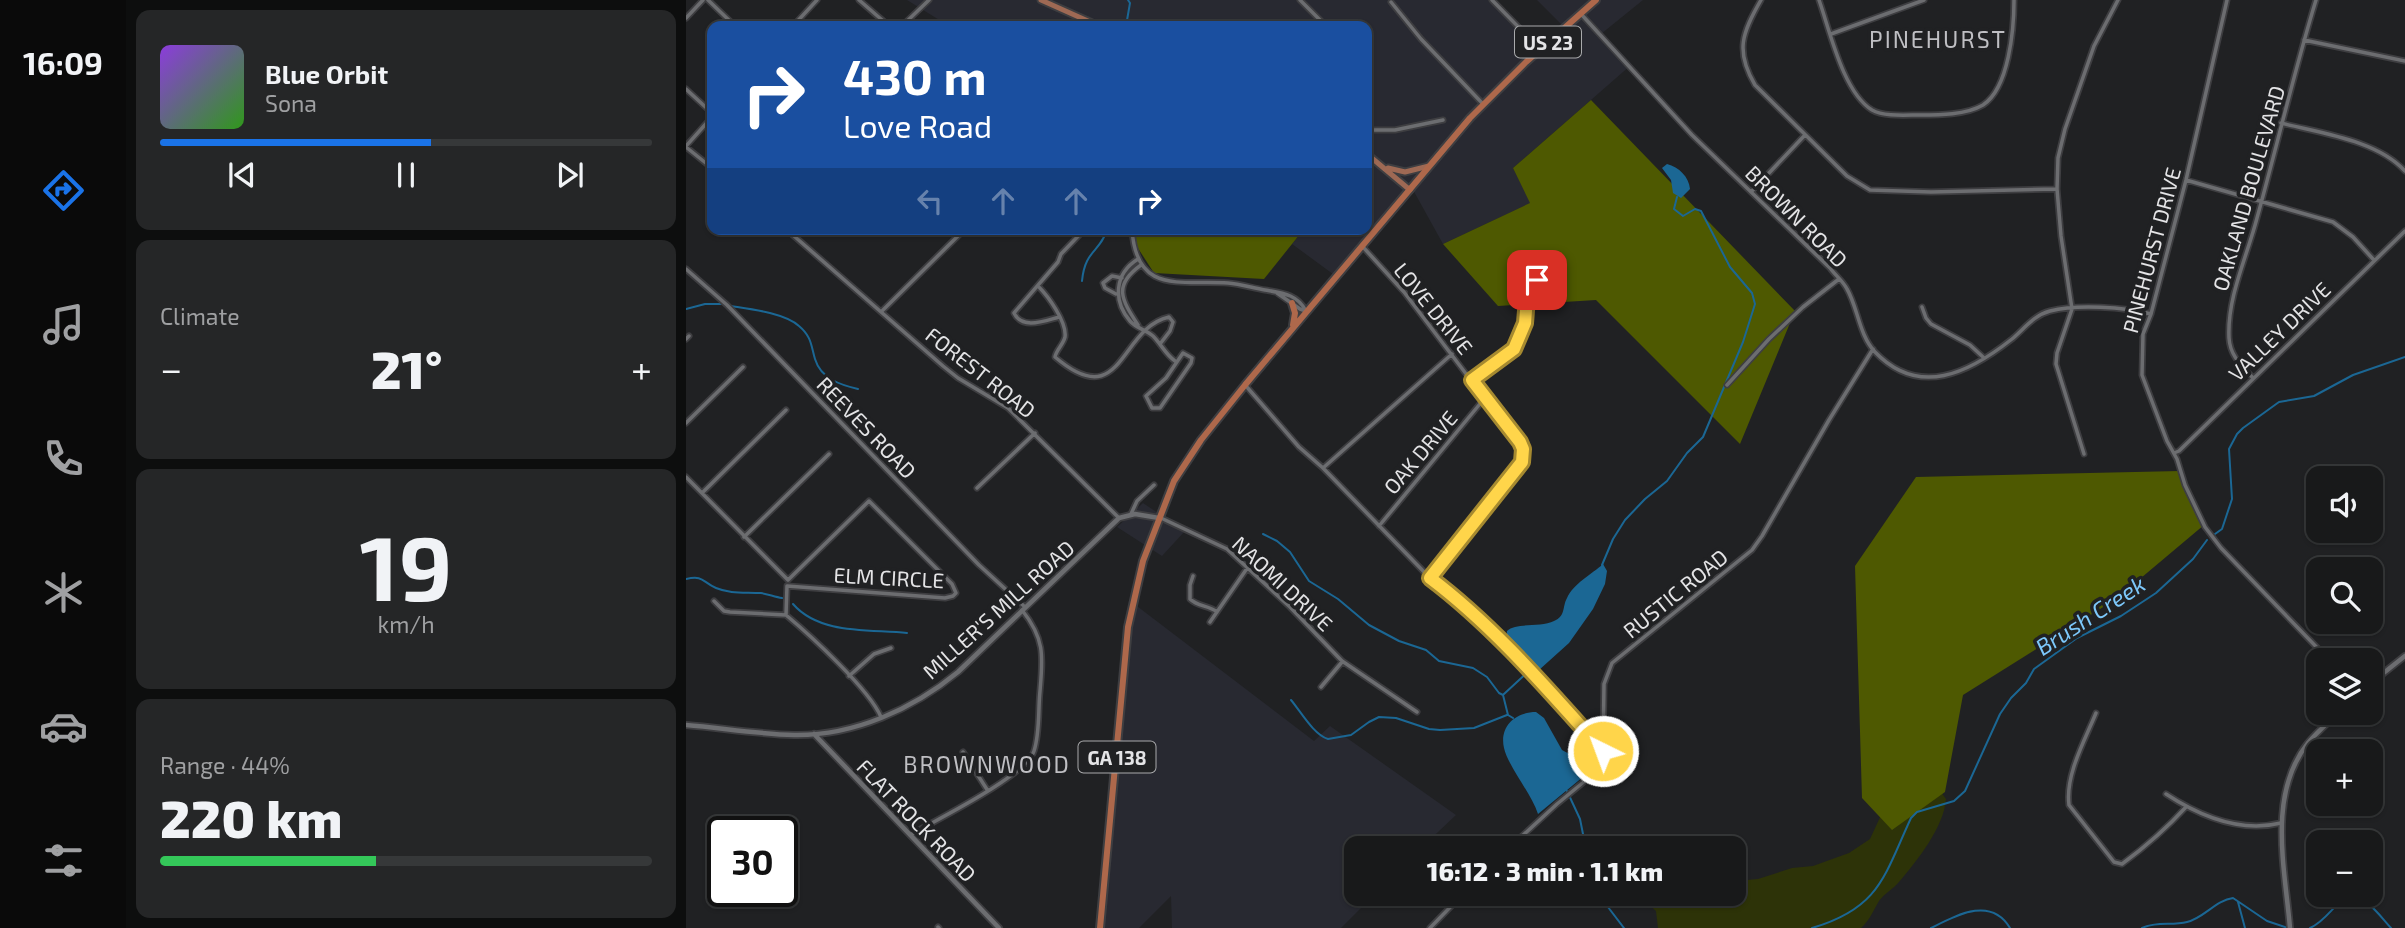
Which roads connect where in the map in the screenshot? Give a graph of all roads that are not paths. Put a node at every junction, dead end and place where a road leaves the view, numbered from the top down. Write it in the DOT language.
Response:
graph roads {
  1 [pos="705,0"];
  2 [pos="817,0"];
  3 [pos="859,0"];
  4 [pos="929,0"];
  5 [pos="1042,0"];
  6 [pos="1300,0"];
  7 [pos="1492,0"];
  8 [pos="1596,0"];
  9 [pos="1761,0"];
  10 [pos="1819,0"];
  11 [pos="1924,0"];
  12 [pos="2014,0"];
  13 [pos="2118,0"];
  14 [pos="2227,0"];
  15 [pos="2316,0"];
  16 [pos="1391,2"];
  17 [pos="1581,14"];
  18 [pos="686,18"];
  19 [pos="729,21"];
  20 [pos="798,21"];
  21 [pos="883,21"];
  22 [pos="907,21"];
  23 [pos="1088,21"];
  24 [pos="1321,21"];
  25 [pos="1831,34"];
  26 [pos="2304,40"];
  27 [pos="1540,49"];
  28 [pos="2405,61"];
  29 [pos="686,89"];
  30 [pos="1483,104"];
  31 [pos="707,110"];
  32 [pos="1443,120"];
  33 [pos="707,121"];
  34 [pos="2281,123"];
  35 [pos="1372,130"];
  36 [pos="1805,135"];
  37 [pos="686,146"];
  38 [pos="1372,157"];
  39 [pos="707,165"];
  40 [pos="1382,166"];
  41 [pos="1429,166"];
  42 [pos="2405,171"];
  43 [pos="2186,180"];
  44 [pos="2057,188"];
  45 [pos="1410,190"];
  46 [pos="1751,192"];
  47 [pos="2262,202"];
  48 [pos="2405,231"];
  49 [pos="793,235"];
  50 [pos="959,235"];
  51 [pos="1079,235"];
  52 [pos="1132,235"];
  53 [pos="1362,247"];
  54 [pos="1138,259"];
  55 [pos="2374,259"];
  56 [pos="1141,265"];
  57 [pos="686,269"];
  58 [pos="1122,278"];
  59 [pos="1839,279"];
  60 [pos="1537,280"];
  61 [pos="1038,286"];
  62 [pos="1275,292"];
  63 [pos="1117,295"];
  64 [pos="1292,303"];
  65 [pos="1922,306"];
  66 [pos="2072,309"];
  67 [pos="1306,311"];
  68 [pos="881,312"];
  69 [pos="2151,314"];
  70 [pos="1059,317"];
  71 [pos="1139,326"];
  72 [pos="1292,327"];
  73 [pos="1147,331"];
  74 [pos="1160,344"];
  75 [pos="1872,349"];
  76 [pos="1452,354"];
  77 [pos="1983,358"];
  78 [pos="1175,361"];
  79 [pos="743,368"];
  80 [pos="2253,378"];
  81 [pos="1472,380"];
  82 [pos="1245,385"];
  83 [pos="1727,385"];
  84 [pos="1485,399"];
  85 [pos="786,410"];
  86 [pos="686,423"];
  87 [pos="1035,433"];
  88 [pos="2174,453"];
  89 [pos="829,454"];
  90 [pos="2084,454"];
  91 [pos="1324,468"];
  92 [pos="686,477"];
  93 [pos="1154,485"];
  94 [pos="977,488"];
  95 [pos="702,493"];
  96 [pos="1131,514"];
  97 [pos="1159,517"];
  98 [pos="1119,518"];
  99 [pos="1379,526"];
  100 [pos="744,537"];
  101 [pos="1248,568"];
  102 [pos="1193,576"];
  103 [pos="1430,578"];
  104 [pos="788,580"];
  105 [pos="787,586"];
  106 [pos="714,601"];
  107 [pos="1023,609"];
  108 [pos="1217,612"];
  109 [pos="786,615"];
  110 [pos="1210,622"];
  111 [pos="891,648"];
  112 [pos="2317,648"];
  113 [pos="2405,656"];
  114 [pos="1342,661"];
  115 [pos="2383,673"];
  116 [pos="849,676"];
  117 [pos="1321,687"];
  118 [pos="1417,712"];
  119 [pos="2096,713"];
  120 [pos="881,717"];
  121 [pos="686,725"];
  122 [pos="2326,725"];
  123 [pos="814,734"];
  124 [pos="1603,751"];
  125 [pos="963,752"];
  126 [pos="988,791"];
  127 [pos="2166,794"];
  128 [pos="2186,807"];
  129 [pos="2281,823"];
  130 [pos="910,836"];
  131 [pos="1522,836"];
  132 [pos="1451,906"];
  133 [pos="999,928"];
  134 [pos="1100,928"];
  135 [pos="1430,928"];
  136 [pos="2290,928"];
  1 -- 18 [label="street"];
  1 -- 19 [label="street"];
  2 -- 20 [label="street"];
  3 -- 21 [label="street"];
  4 -- 22 [label="street"];
  5 -- 23 [label="main road"];
  6 -- 24 [label="street"];
  7 -- 27 [label="street"];
  8 -- 17 [label="highway, US 23"];
  9 -- 36 [label="street"];
  10 -- 25 [label="street"];
  11 -- 25 [label="street"];
  12 -- 25 [label="street"];
  13 -- 44 [label="street"];
  14 -- 43 [label="street, PINEHURST DRIVE"];
  15 -- 26 [label="street, OAKLAND BOULEVARD"];
  16 -- 30 [label="street"];
  17 -- 27 [label="highway, US 23"];
  17 -- 46 [label="street, BROWN ROAD"];
  26 -- 28 [label="street"];
  26 -- 34 [label="street, OAKLAND BOULEVARD"];
  27 -- 30 [label="highway, US 23"];
  29 -- 31 [label="street"];
  30 -- 41 [label="highway, US 23"];
  32 -- 35 [label="street"];
  33 -- 37 [label="street"];
  34 -- 42 [label="street"];
  34 -- 47 [label="street, OAKLAND BOULEVARD"];
  36 -- 44 [label="street"];
  36 -- 46 [label="street"];
  37 -- 39 [label="street"];
  38 -- 40 [label="main road"];
  40 -- 41 [label="main road"];
  40 -- 45 [label="main road"];
  41 -- 45 [label="highway, US 23"];
  43 -- 47 [label="street"];
  43 -- 69 [label="street, PINEHURST DRIVE"];
  44 -- 66 [label="street"];
  45 -- 53 [label="highway, GA 138"];
  46 -- 59 [label="street, BROWN ROAD"];
  47 -- 55 [label="street"];
  47 -- 80 [label="street, OAKLAND BOULEVARD"];
  48 -- 55 [label="street, VALLEY DRIVE"];
  49 -- 68 [label="street, FOREST ROAD"];
  50 -- 68 [label="street"];
  51 -- 61 [label="street"];
  52 -- 54 [label="street"];
  53 -- 67 [label="highway, GA 138"];
  53 -- 76 [label="street, LOVE DRIVE"];
  54 -- 56 [label="street"];
  54 -- 58 [label="street"];
  55 -- 80 [label="street, VALLEY DRIVE"];
  56 -- 62 [label="street"];
  56 -- 71 [label="street"];
  57 -- 107 [label="street, REEVES ROAD"];
  58 -- 63 [label="street"];
  58 -- 63 [label="street"];
  59 -- 75 [label="street, BROWN ROAD"];
  59 -- 83 [label="street"];
  60 -- 81 [label="street"];
  61 -- 70 [label="street"];
  61 -- 70 [label="street"];
  62 -- 64 [label="street"];
  62 -- 67 [label="street"];
  63 -- 71 [label="street"];
  64 -- 67 [label="street"];
  64 -- 72 [label="highway"];
  65 -- 77 [label="street"];
  66 -- 69 [label="street, BROWN ROAD"];
  66 -- 77 [label="street, BROWN ROAD"];
  66 -- 90 [label="street"];
  67 -- 72 [label="highway, GA 138"];
  68 -- 87 [label="street, FOREST ROAD"];
  69 -- 88 [label="street, PINEHURST DRIVE"];
  70 -- 73 [label="street"];
  71 -- 73 [label="street"];
  72 -- 82 [label="highway, GA 138"];
  73 -- 74 [label="street"];
  73 -- 74 [label="street"];
  74 -- 78 [label="street"];
  75 -- 77 [label="street, BROWN ROAD"];
  75 -- 124 [label="street, RUSTIC ROAD"];
  76 -- 81 [label="street, LOVE DRIVE"];
  76 -- 91 [label="street"];
  78 -- 78 [label="street"];
  79 -- 86 [label="street"];
  80 -- 88 [label="street, VALLEY DRIVE"];
  81 -- 84 [label="street, LOVE DRIVE"];
  82 -- 91 [label="street"];
  82 -- 97 [label="highway, GA 138"];
  84 -- 99 [label="street, OAK DRIVE"];
  84 -- 103 [label="street, LOVE DRIVE"];
  85 -- 95 [label="street"];
  87 -- 94 [label="street"];
  87 -- 98 [label="street, FOREST ROAD"];
  88 -- 112 [label="street, PINEHURST DRIVE"];
  89 -- 100 [label="street"];
  91 -- 99 [label="street"];
  92 -- 95 [label="street"];
  93 -- 96 [label="street"];
  95 -- 100 [label="street"];
  96 -- 97 [label="street, MILLER'S MILL ROAD"];
  96 -- 98 [label="street, MILLER'S MILL ROAD"];
  97 -- 101 [label="street, NAOMI DRIVE"];
  97 -- 134 [label="highway, GA 138"];
  98 -- 107 [label="street, MILLER'S MILL ROAD"];
  99 -- 103 [label="street"];
  100 -- 104 [label="street"];
  101 -- 108 [label="street"];
  101 -- 114 [label="street, NAOMI DRIVE"];
  102 -- 108 [label="street"];
  103 -- 124 [label="street"];
  104 -- 105 [label="street"];
  104 -- 105 [label="street, ELM CIRCLE"];
  105 -- 109 [label="street"];
  106 -- 109 [label="street"];
  107 -- 120 [label="street, MILLER'S MILL ROAD"];
  107 -- 126 [label="street, REEVES ROAD"];
  108 -- 110 [label="street"];
  109 -- 116 [label="street"];
  111 -- 116 [label="street"];
  113 -- 115 [label="street"];
  114 -- 117 [label="street"];
  114 -- 118 [label="street, NAOMI DRIVE"];
  116 -- 120 [label="street"];
  119 -- 128 [label="street"];
  120 -- 123 [label="street, MILLER'S MILL ROAD"];
  121 -- 123 [label="street, MILLER'S MILL ROAD"];
  122 -- 129 [label="street"];
  123 -- 130 [label="street, FLAT ROCK ROAD"];
  124 -- 131 [label="street, RUSTIC ROAD"];
  125 -- 126 [label="street"];
  126 -- 130 [label="street, REEVES ROAD"];
  127 -- 128 [label="street"];
  128 -- 129 [label="street"];
  129 -- 136 [label="street"];
  130 -- 133 [label="street, FLAT ROCK ROAD"];
  132 -- 135 [label="street"];
}
